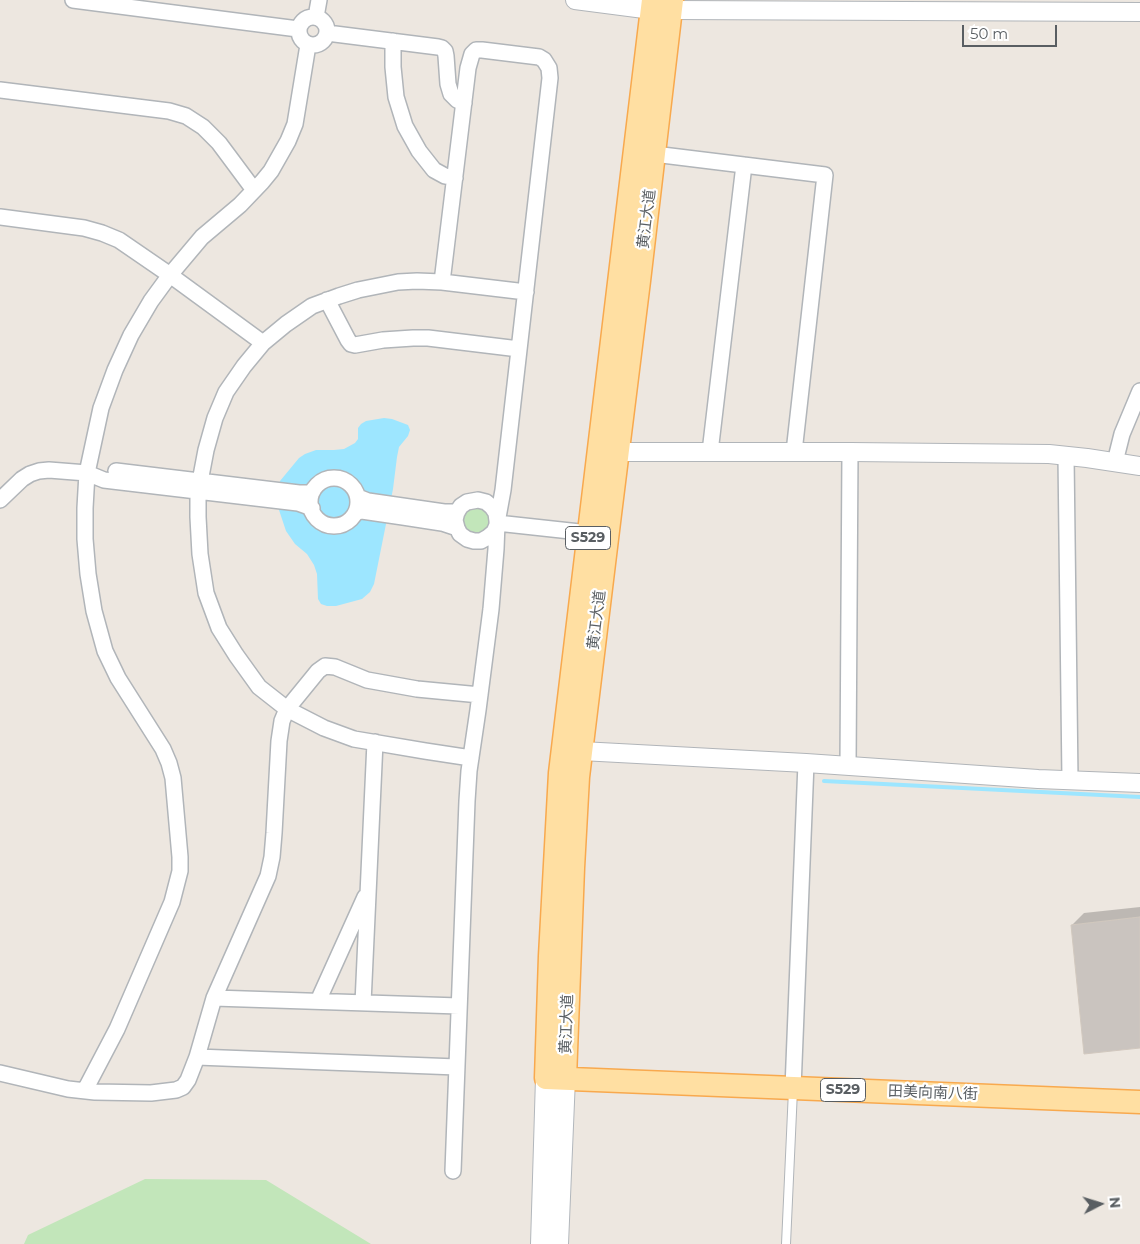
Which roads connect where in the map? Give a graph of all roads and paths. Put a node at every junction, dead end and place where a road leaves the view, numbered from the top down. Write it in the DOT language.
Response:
graph roads {
  1 [pos="73,0"];
  2 [pos="319,0"];
  3 [pos="575,0"];
  4 [pos="662,5"];
  5 [pos="1140,12"];
  6 [pos="316,17"];
  7 [pos="298,29"];
  8 [pos="327,32"];
  9 [pos="393,41"];
  10 [pos="308,45"];
  11 [pos="0,90"];
  12 [pos="464,103"];
  13 [pos="654,154"];
  14 [pos="744,165"];
  15 [pos="455,178"];
  16 [pos="254,190"];
  17 [pos="0,217"];
  18 [pos="170,275"];
  19 [pos="442,282"];
  20 [pos="526,292"];
  21 [pos="327,300"];
  22 [pos="263,343"];
  23 [pos="519,349"];
  24 [pos="1140,391"];
  25 [pos="618,452"];
  26 [pos="710,452"];
  27 [pos="794,452"];
  28 [pos="850,452"];
  29 [pos="1066,456"];
  30 [pos="1115,462"];
  31 [pos="1140,466"];
  32 [pos="87,473"];
  33 [pos="199,486"];
  34 [pos="313,491"];
  35 [pos="276,495"];
  36 [pos="0,500"];
  37 [pos="357,505"];
  38 [pos="312,508"];
  39 [pos="404,511"];
  40 [pos="458,511"];
  41 [pos="497,523"];
  42 [pos="457,528"];
  43 [pos="598,534"];
  44 [pos="480,694"];
  45 [pos="287,709"];
  46 [pos="375,742"];
  47 [pos="581,751"];
  48 [pos="471,758"];
  49 [pos="806,763"];
  50 [pos="848,766"];
  51 [pos="1070,780"];
  52 [pos="1140,783"];
  53 [pos="368,889"];
  54 [pos="214,998"];
  55 [pos="318,1001"];
  56 [pos="363,1003"];
  57 [pos="459,1006"];
  58 [pos="197,1057"];
  59 [pos="457,1067"];
  60 [pos="556,1072"];
  61 [pos="0,1073"];
  62 [pos="793,1081"];
  63 [pos="1140,1087"];
  64 [pos="85,1090"];
  65 [pos="1140,1102"];
  66 [pos="453,1171"];
  67 [pos="540,1244"];
  68 [pos="558,1244"];
  69 [pos="786,1244"];
  1 -- 7 [label="street"];
  2 -- 6 [label="street"];
  3 -- 4 [label="street"];
  4 -- 5 [label="street"];
  4 -- 13 [label="main road, 黄江大道 / S529"];
  4 -- 43 [label="main road, 黄江大道 / S529"];
  6 -- 7 [label="street"];
  6 -- 8 [label="street"];
  7 -- 10 [label="street"];
  8 -- 9 [label="street"];
  8 -- 10 [label="street"];
  9 -- 12 [label="street"];
  9 -- 15 [label="street"];
  10 -- 16 [label="street"];
  11 -- 16 [label="street"];
  12 -- 15 [label="street"];
  12 -- 20 [label="street"];
  13 -- 14 [label="street"];
  13 -- 25 [label="main road, 黄江大道 / S529"];
  14 -- 26 [label="street"];
  14 -- 27 [label="street"];
  15 -- 19 [label="street"];
  16 -- 18 [label="street"];
  17 -- 18 [label="street"];
  18 -- 22 [label="street"];
  18 -- 32 [label="street"];
  19 -- 20 [label="street"];
  19 -- 21 [label="street"];
  20 -- 23 [label="street"];
  21 -- 22 [label="street"];
  21 -- 23 [label="street"];
  22 -- 33 [label="street"];
  23 -- 41 [label="street"];
  24 -- 30 [label="street"];
  25 -- 26 [label="street"];
  25 -- 43 [label="main road, 黄江大道 / S529"];
  26 -- 27 [label="street"];
  27 -- 28 [label="street"];
  28 -- 29 [label="street"];
  28 -- 50 [label="street"];
  29 -- 30 [label="street"];
  29 -- 51 [label="street"];
  30 -- 31 [label="street"];
  32 -- 33 [label="street"];
  32 -- 36 [label="street"];
  32 -- 64 [label="street"];
  33 -- 35 [label="street"];
  33 -- 45 [label="street"];
  34 -- 35 [label="street"];
  34 -- 37 [label="street"];
  34 -- 38 [label="street"];
  35 -- 38 [label="street"];
  37 -- 38 [label="street"];
  37 -- 39 [label="street"];
  39 -- 40 [label="street"];
  39 -- 42 [label="street"];
  40 -- 41 [label="street"];
  40 -- 42 [label="street"];
  41 -- 42 [label="street"];
  41 -- 43 [label="street"];
  41 -- 44 [label="street"];
  43 -- 47 [label="main road, 黄江大道 / S529"];
  43 -- 60 [label="main road, 黄江大道 / S529"];
  44 -- 45 [label="street"];
  44 -- 48 [label="street"];
  45 -- 46 [label="street"];
  45 -- 54 [label="street"];
  46 -- 48 [label="street"];
  46 -- 53 [label="street"];
  47 -- 49 [label="street"];
  47 -- 60 [label="main road, 黄江大道 / S529"];
  48 -- 57 [label="street"];
  49 -- 50 [label="street"];
  49 -- 62 [label="street"];
  50 -- 51 [label="street"];
  51 -- 52 [label="street"];
  53 -- 55 [label="street"];
  53 -- 56 [label="street"];
  54 -- 55 [label="street"];
  54 -- 58 [label="street"];
  55 -- 56 [label="street"];
  56 -- 57 [label="street"];
  57 -- 59 [label="street"];
  58 -- 59 [label="street"];
  58 -- 64 [label="street"];
  59 -- 66 [label="street"];
  60 -- 62 [label="main road, 田美向南八街 / S529"];
  60 -- 67 [label="main road, 黄江大道"];
  60 -- 68 [label="main road, 黄江大道"];
  61 -- 64 [label="street"];
  62 -- 63 [label="main road, 田美向南八街 / S529"];
  62 -- 65 [label="main road, 田美向南八街 / S529"];
  62 -- 69 [label="lane"];
}
